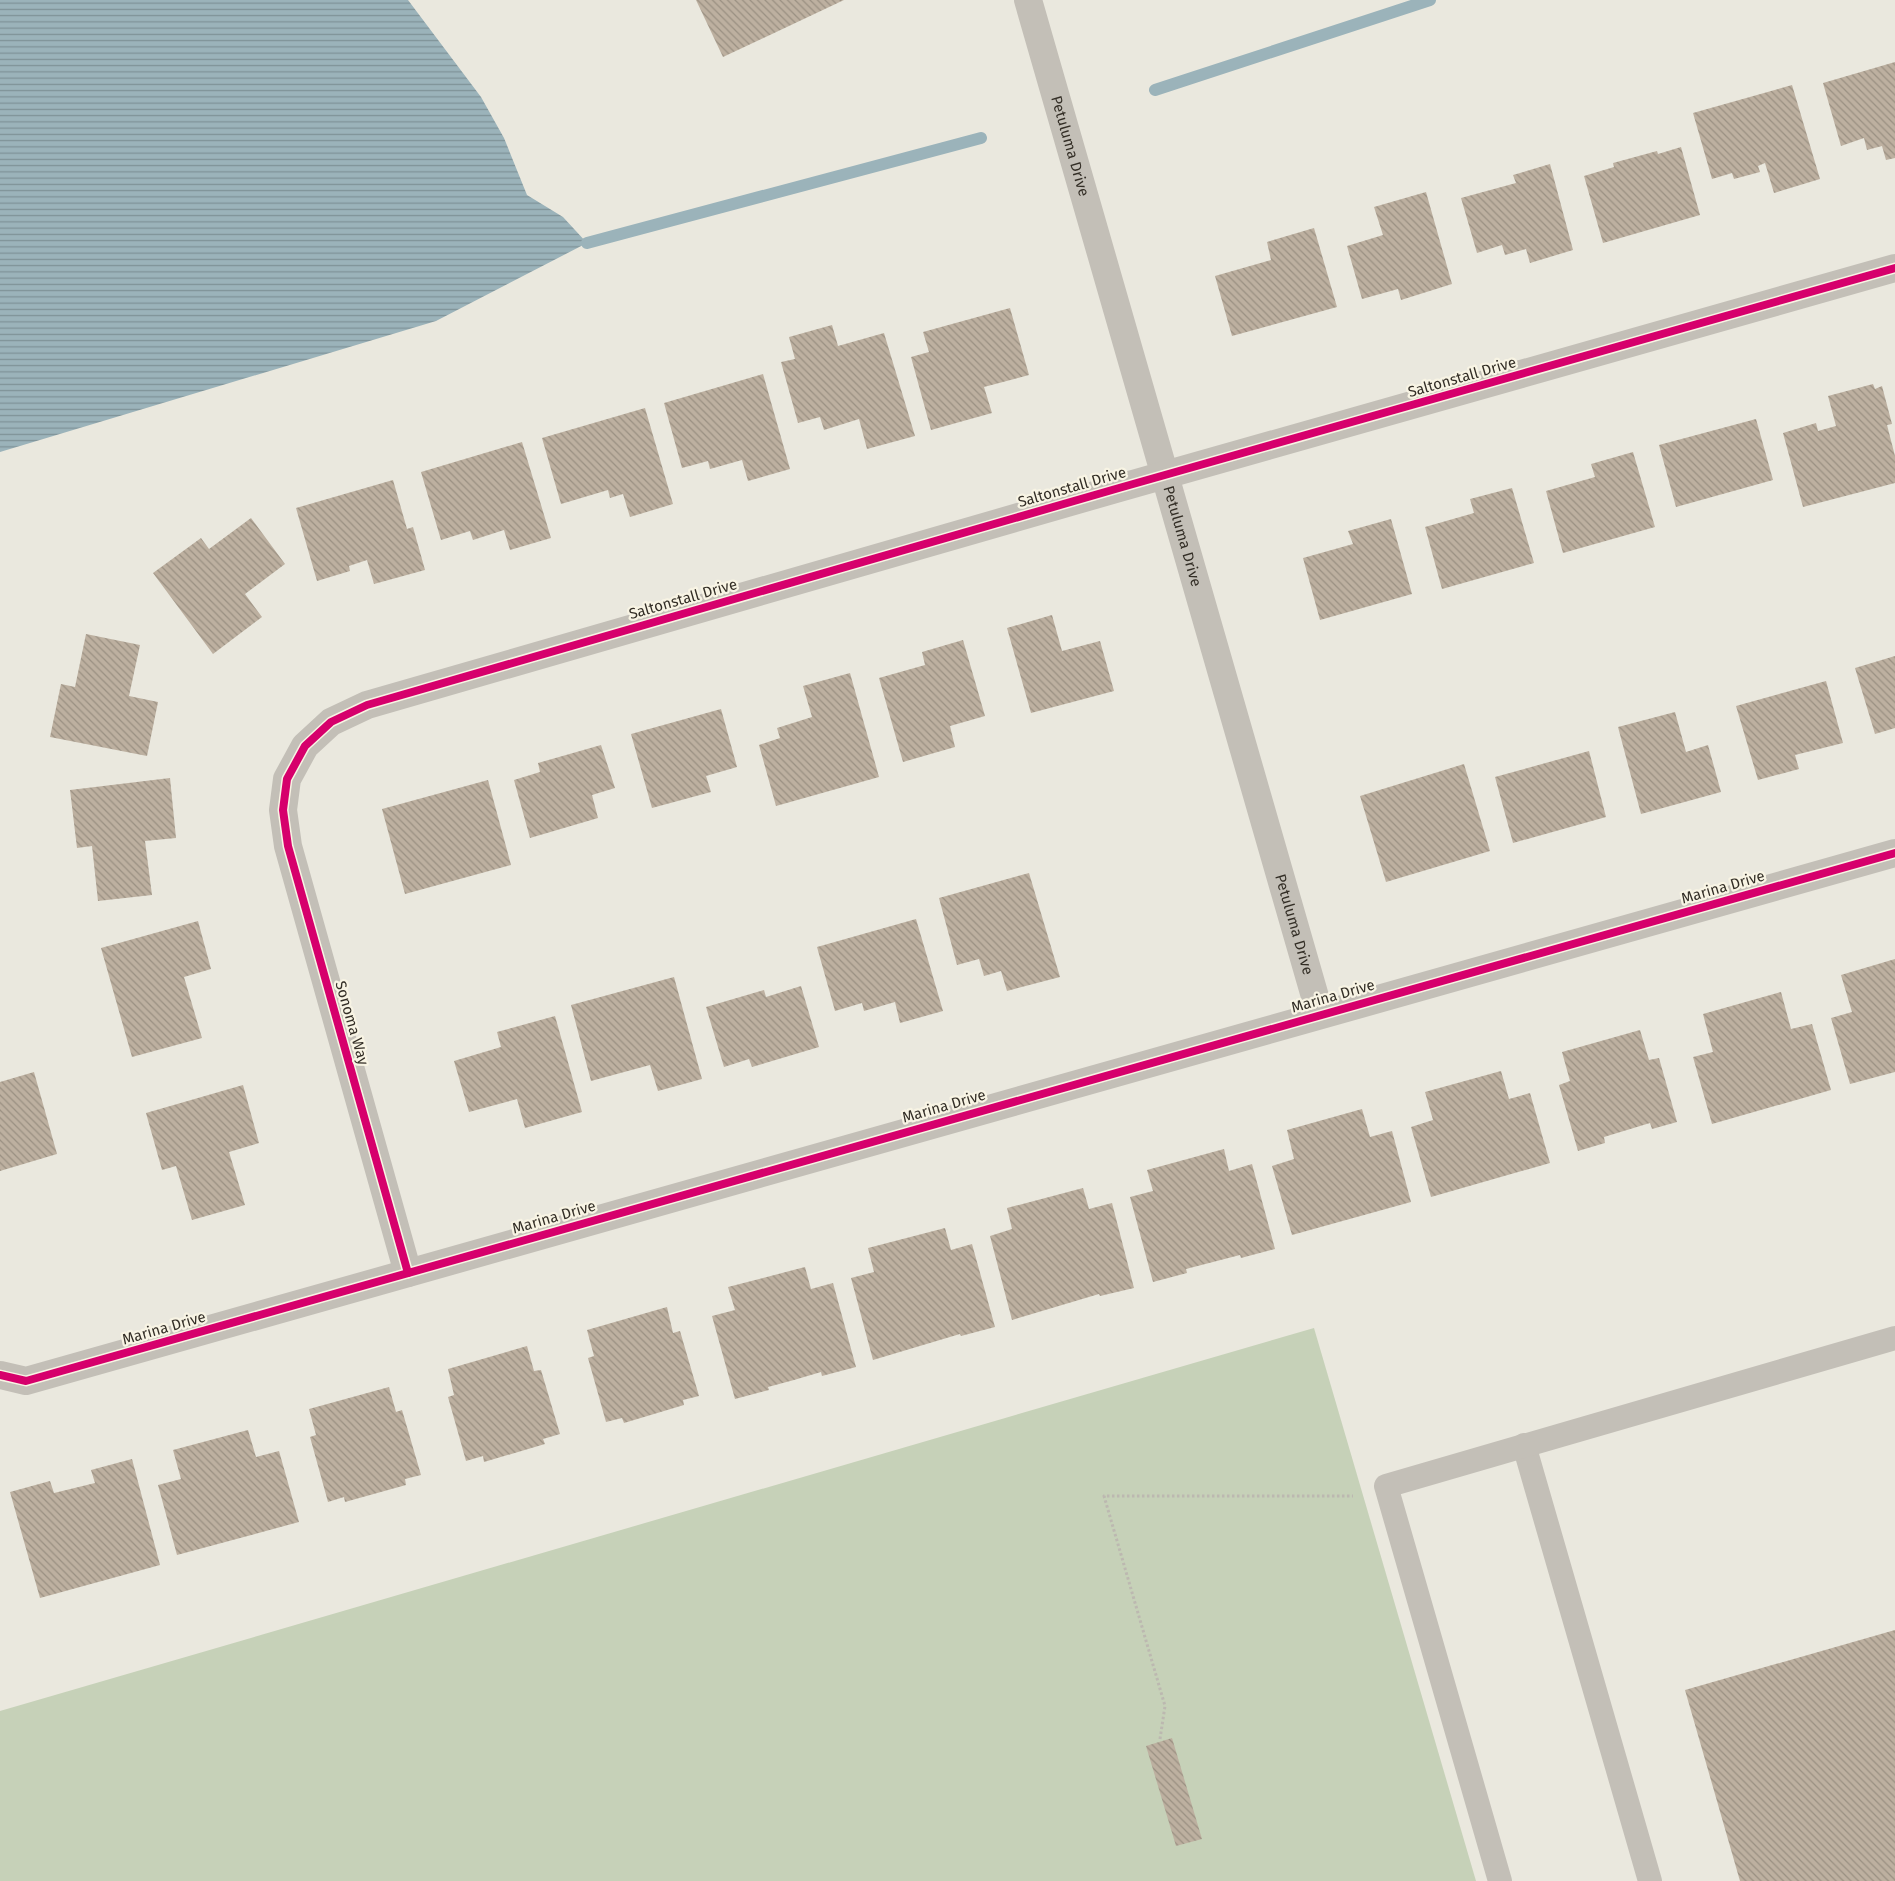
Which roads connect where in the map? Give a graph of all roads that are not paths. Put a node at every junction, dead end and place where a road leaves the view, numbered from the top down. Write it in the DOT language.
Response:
graph roads {
  1 [pos="1028,0"];
  2 [pos="1895,268"];
  3 [pos="1165,475"];
  4 [pos="287,779"];
  5 [pos="1895,853"];
  6 [pos="1320,1014"];
  7 [pos="408,1272"];
  8 [pos="1895,1338"];
  9 [pos="0,1375"];
  10 [pos="1524,1446"];
  11 [pos="1500,1881"];
  12 [pos="1650,1881"];
  1 -- 3 [label="street, Petuluma Drive"];
  2 -- 3 [label="street, Saltonstall Drive"];
  3 -- 4 [label="street, Saltonstall Drive"];
  3 -- 6 [label="street, Petuluma Drive"];
  4 -- 7 [label="street, Sonoma Way"];
  5 -- 6 [label="street, Marina Drive"];
  6 -- 7 [label="street, Marina Drive"];
  7 -- 9 [label="street, Marina Drive"];
  8 -- 10 [label="lane"];
  10 -- 11 [label="lane"];
  10 -- 12 [label="lane"];
}
